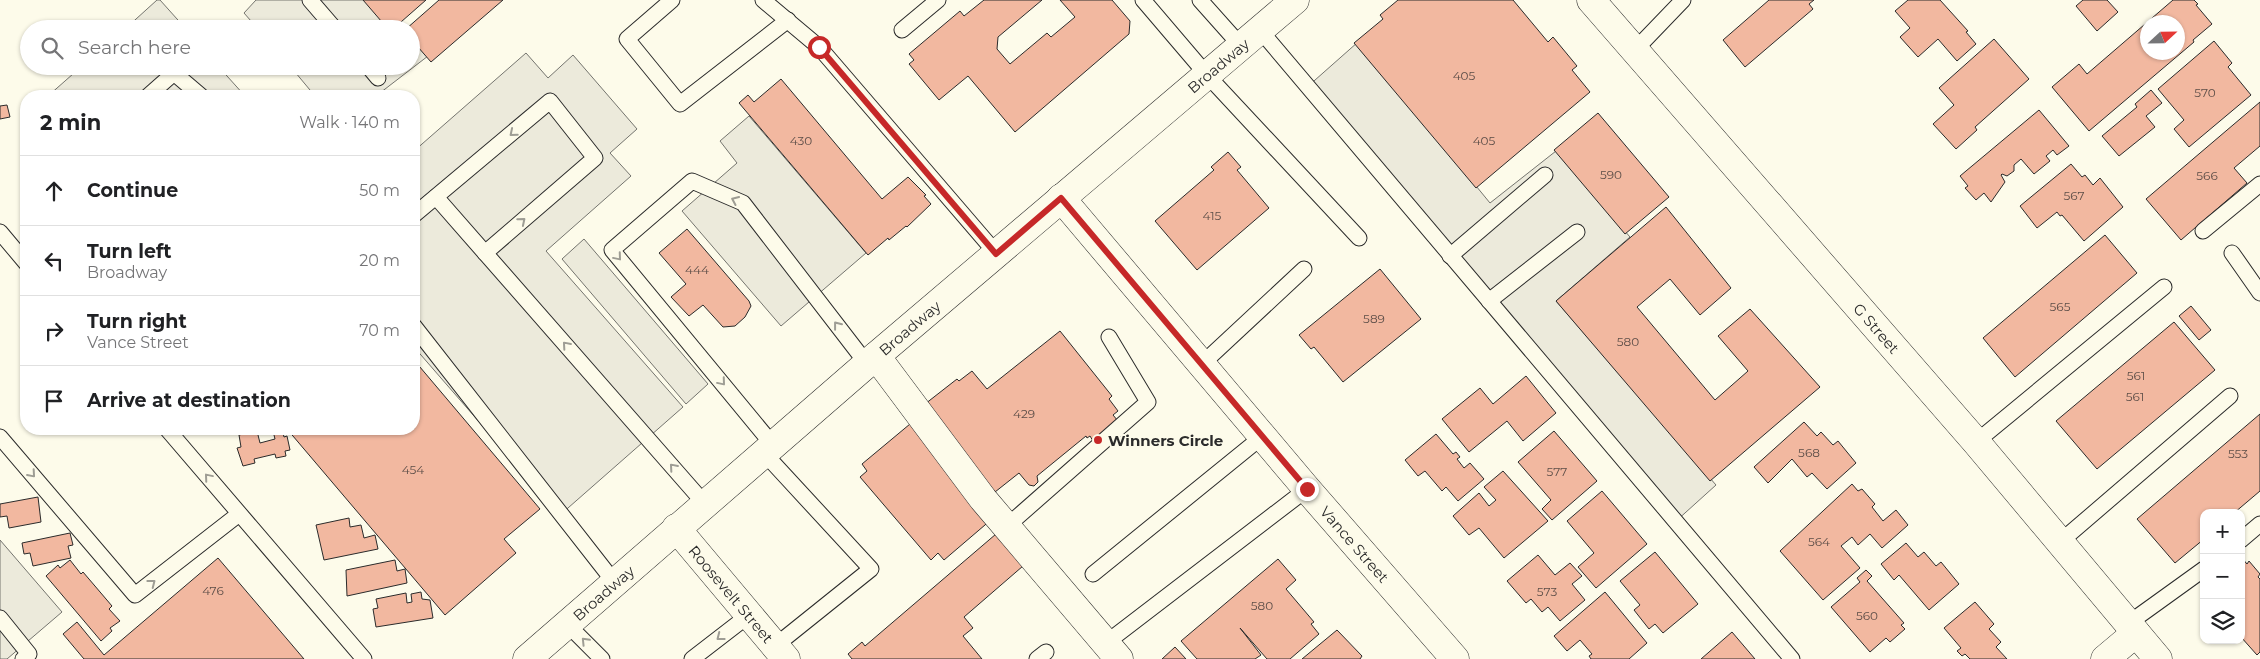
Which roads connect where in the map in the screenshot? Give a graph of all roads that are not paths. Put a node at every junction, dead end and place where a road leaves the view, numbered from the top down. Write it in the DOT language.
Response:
graph roads {
  1 [pos="310,0"];
  2 [pos="672,0"];
  3 [pos="763,0"];
  4 [pos="938,0"];
  5 [pos="1143,0"];
  6 [pos="1200,0"];
  7 [pos="1295,0"];
  8 [pos="1591,0"];
  9 [pos="1683,0"];
  10 [pos="327,20"];
  11 [pos="788,20"];
  12 [pos="902,30"];
  13 [pos="1250,38"];
  14 [pos="1634,51"];
  15 [pos="172,75"];
  16 [pos="176,75"];
  17 [pos="1207,75"];
  18 [pos="155,90"];
  19 [pos="194,90"];
  20 [pos="1545,175"];
  21 [pos="2260,184"];
  22 [pos="436,197"];
  23 [pos="1061,198"];
  24 [pos="420,210"];
  25 [pos="2203,231"];
  26 [pos="0,232"];
  27 [pos="1577,232"];
  28 [pos="1359,238"];
  29 [pos="485,252"];
  30 [pos="2232,253"];
  31 [pos="996,254"];
  32 [pos="20,256"];
  33 [pos="1450,256"];
  34 [pos="1304,269"];
  35 [pos="2164,287"];
  36 [pos="2260,293"];
  37 [pos="1489,301"];
  38 [pos="420,334"];
  39 [pos="1109,338"];
  40 [pos="871,360"];
  41 [pos="1202,364"];
  42 [pos="2230,396"];
  43 [pos="172,435"];
  44 [pos="1263,436"];
  45 [pos="0,437"];
  46 [pos="1976,442"];
  47 [pos="769,449"];
  48 [pos="1307,489"];
  49 [pos="705,504"];
  50 [pos="239,514"];
  51 [pos="2260,524"];
  52 [pos="1006,527"];
  53 [pos="676,528"];
  54 [pos="2245,537"];
  55 [pos="2060,542"];
  56 [pos="2200,573"];
  57 [pos="1093,574"];
  58 [pos="615,582"];
  59 [pos="749,615"];
  60 [pos="0,618"];
  61 [pos="567,624"];
  62 [pos="2133,628"];
  63 [pos="1113,651"];
  64 [pos="781,652"];
  65 [pos="23,659"];
  66 [pos="364,659"];
  67 [pos="527,659"];
  68 [pos="602,659"];
  69 [pos="692,659"];
  70 [pos="1455,659"];
  71 [pos="1792,659"];
  72 [pos="2105,659"];
  73 [pos="2158,659"];
  1 -- 10 [label="lane"];
  2 -- 11 [label="lane"];
  3 -- 11 [label="lane"];
  4 -- 12 [label="lane"];
  5 -- 17 [label="lane"];
  6 -- 13 [label="lane"];
  7 -- 13 [label="street, Broadway"];
  8 -- 14 [label="street, G Street"];
  9 -- 14 [label="lane"];
  11 -- 31 [label="lane"];
  13 -- 17 [label="street, Broadway"];
  13 -- 33 [label="lane"];
  14 -- 46 [label="street, G Street"];
  15 -- 18 [label="lane"];
  16 -- 19 [label="lane"];
  17 -- 23 [label="street, Broadway"];
  17 -- 28 [label="lane"];
  20 -- 33 [label="lane"];
  21 -- 25 [label="lane"];
  22 -- 24 [label="lane"];
  22 -- 29 [label="lane"];
  29 -- 22 [label="lane, one-way"];
  23 -- 31 [label="street, Broadway"];
  23 -- 41 [label="street, Vance Street"];
  26 -- 32 [label="lane"];
  27 -- 37 [label="lane"];
  49 -- 29 [label="lane, one-way"];
  30 -- 36 [label="lane"];
  31 -- 40 [label="street, Broadway"];
  33 -- 37 [label="lane"];
  34 -- 41 [label="lane"];
  35 -- 46 [label="lane"];
  37 -- 71 [label="lane"];
  38 -- 58 [label="lane"];
  39 -- 52 [label="lane"];
  40 -- 47 [label="street, Broadway"];
  40 -- 47 [label="lane, one-way"];
  40 -- 52 [label="street"];
  41 -- 44 [label="street, Vance Street"];
  42 -- 55 [label="lane"];
  50 -- 43 [label="lane, one-way"];
  44 -- 48 [label="street, Vance Street"];
  44 -- 57 [label="lane"];
  45 -- 50 [label="lane, one-way"];
  46 -- 55 [label="street, G Street"];
  47 -- 49 [label="street, Broadway"];
  47 -- 64 [label="lane"];
  48 -- 63 [label="lane"];
  48 -- 70 [label="street, Vance Street"];
  49 -- 53 [label="street, Broadway"];
  50 -- 66 [label="lane"];
  51 -- 54 [label="lane"];
  52 -- 63 [label="street"];
  53 -- 58 [label="street, Broadway"];
  53 -- 59 [label="street, Roosevelt Street"];
  55 -- 62 [label="street, G Street"];
  56 -- 62 [label="lane"];
  58 -- 61 [label="street, Broadway"];
  59 -- 64 [label="street, Roosevelt Street"];
  59 -- 69 [label="lane, one-way"];
  60 -- 65 [label="lane"];
  61 -- 67 [label="street, Broadway"];
  68 -- 61 [label="lane, one-way"];
  62 -- 72 [label="street"];
  62 -- 73 [label="street, G Street"];
}
